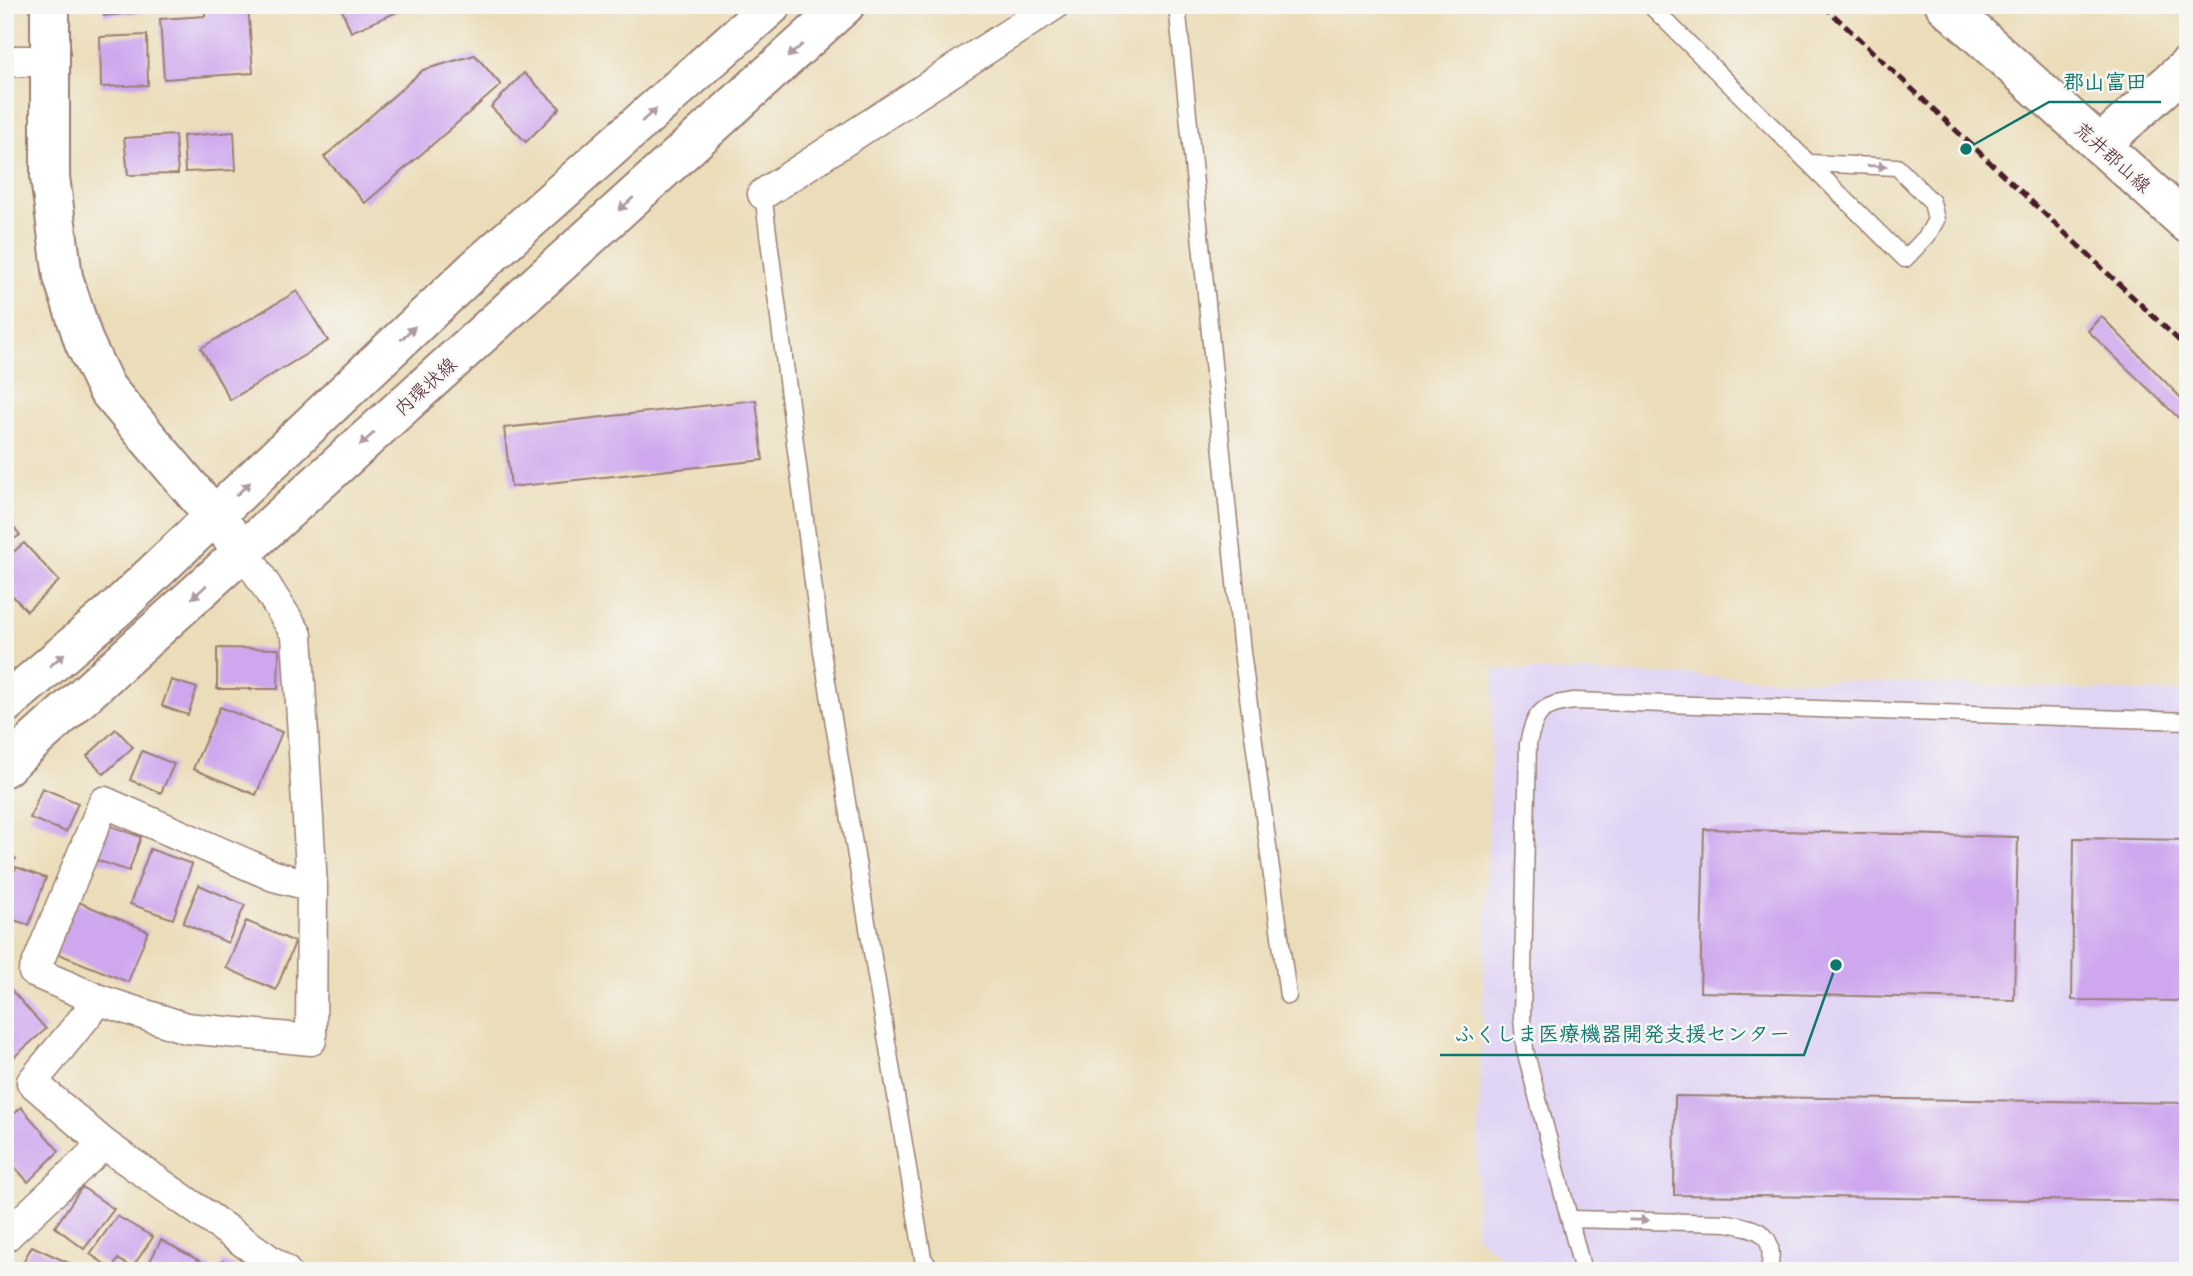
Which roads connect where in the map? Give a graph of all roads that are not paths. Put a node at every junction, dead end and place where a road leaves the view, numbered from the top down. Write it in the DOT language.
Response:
graph roads {
  1 [pos="50,5"];
  2 [pos="772,5"];
  3 [pos="845,5"];
  4 [pos="1054,5"];
  5 [pos="1177,5"];
  6 [pos="1650,5"];
  7 [pos="1945,5"];
  8 [pos="5,61"];
  9 [pos="50,61"];
  10 [pos="2188,66"];
  11 [pos="2100,145"];
  12 [pos="1809,163"];
  13 [pos="763,194"];
  14 [pos="2188,224"];
  15 [pos="214,517"];
  16 [pos="244,551"];
  17 [pos="5,704"];
  18 [pos="2188,721"];
  19 [pos="5,767"];
  20 [pos="312,886"];
  21 [pos="1287,996"];
  22 [pos="99,1000"];
  23 [pos="104,1144"];
  24 [pos="1571,1219"];
  25 [pos="5,1237"];
  26 [pos="285,1271"];
  27 [pos="932,1271"];
  28 [pos="1583,1271"];
  29 [pos="1769,1271"];
  1 -- 9 [label="street"];
  15 -- 2 [label="street, one-way"];
  3 -- 16 [label="street, 内環状線, one-way"];
  4 -- 13 [label="street"];
  5 -- 21 [label="lane"];
  6 -- 12 [label="lane"];
  7 -- 11 [label="street, 荒井郡山線"];
  8 -- 9 [label="street"];
  9 -- 15 [label="street"];
  10 -- 11 [label="street"];
  11 -- 14 [label="street, 荒井郡山線"];
  12 -- 12 [label="lane, one-way"];
  13 -- 27 [label="lane"];
  15 -- 16 [label="street"];
  17 -- 15 [label="street, one-way"];
  16 -- 19 [label="street, 内環状線, one-way"];
  16 -- 20 [label="street"];
  18 -- 24 [label="lane"];
  20 -- 22 [label="street"];
  20 -- 22 [label="street"];
  22 -- 23 [label="street"];
  23 -- 25 [label="street"];
  23 -- 26 [label="street"];
  24 -- 28 [label="lane"];
  24 -- 29 [label="lane, one-way"];
}
